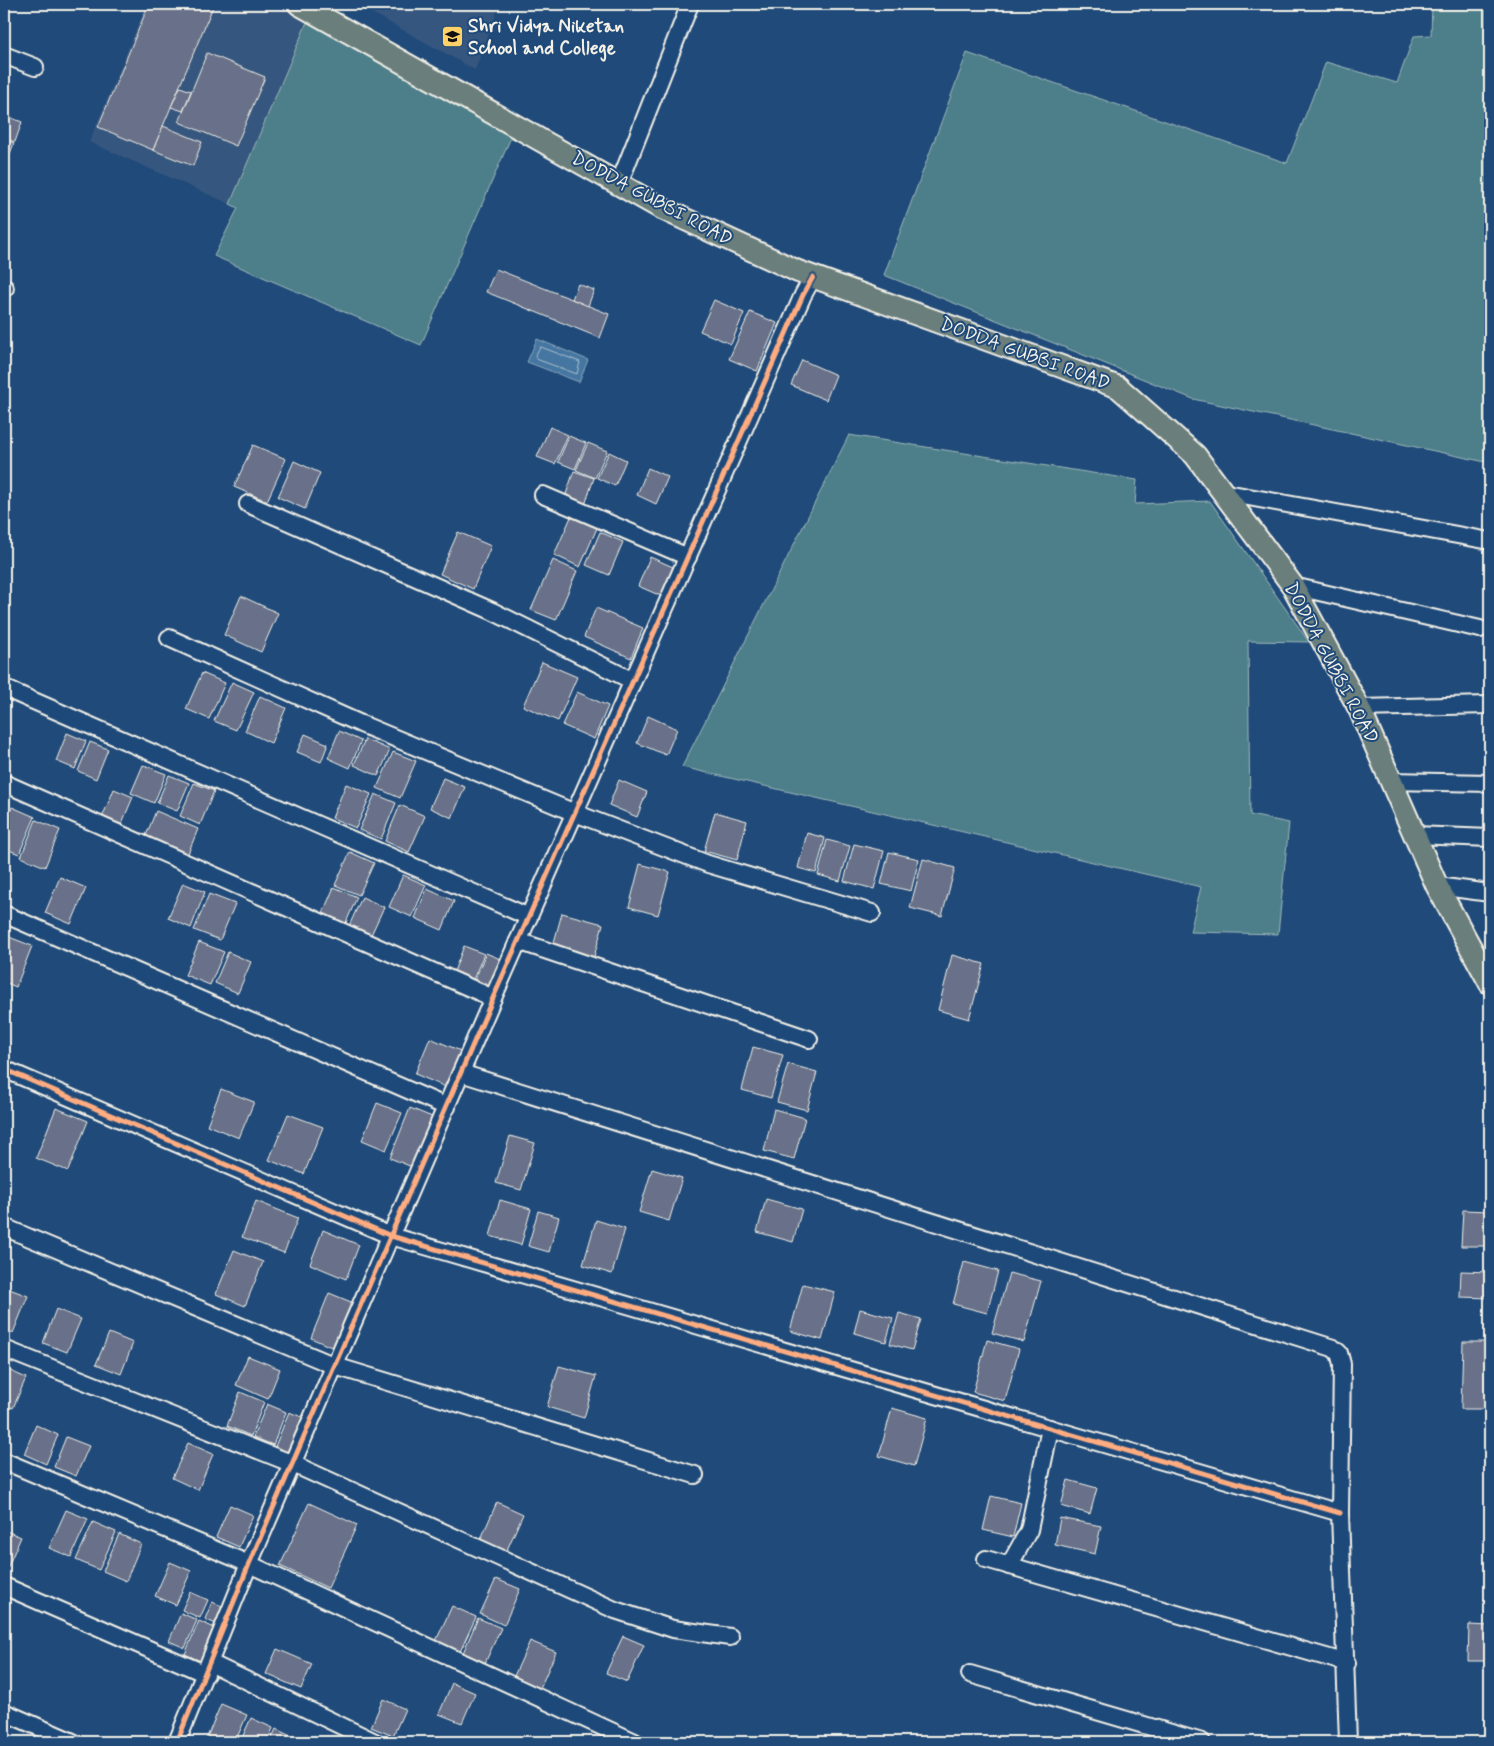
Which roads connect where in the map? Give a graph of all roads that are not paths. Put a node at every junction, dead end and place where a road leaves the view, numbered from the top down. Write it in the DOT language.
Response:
graph roads {
  1 [pos="299,4"];
  2 [pos="690,4"];
  3 [pos="4,55"];
  4 [pos="35,68"];
  5 [pos="619,184"];
  6 [pos="813,277"];
  7 [pos="1221,492"];
  8 [pos="543,495"];
  9 [pos="248,504"];
  10 [pos="1490,541"];
  11 [pos="688,557"];
  12 [pos="1293,586"];
  13 [pos="1480,629"];
  14 [pos="169,638"];
  15 [pos="633,681"];
  16 [pos="4,688"];
  17 [pos="1490,705"];
  18 [pos="1359,708"];
  19 [pos="1390,781"];
  20 [pos="4,782"];
  21 [pos="1490,783"];
  22 [pos="575,813"];
  23 [pos="1415,835"];
  24 [pos="1490,838"];
  25 [pos="1436,886"];
  26 [pos="1490,893"];
  27 [pos="872,913"];
  28 [pos="4,914"];
  29 [pos="529,918"];
  30 [pos="518,941"];
  31 [pos="1485,965"];
  32 [pos="1490,983"];
  33 [pos="493,998"];
  34 [pos="809,1039"];
  35 [pos="4,1069"];
  36 [pos="461,1073"];
  37 [pos="446,1107"];
  38 [pos="4,1227"];
  39 [pos="391,1236"];
  40 [pos="4,1349"];
  41 [pos="335,1366"];
  42 [pos="1050,1428"];
  43 [pos="4,1461"];
  44 [pos="293,1464"];
  45 [pos="695,1474"];
  46 [pos="1340,1513"];
  47 [pos="986,1559"];
  48 [pos="249,1564"];
  49 [pos="1009,1566"];
  50 [pos="4,1586"];
  51 [pos="730,1637"];
  52 [pos="1346,1663"];
  53 [pos="208,1668"];
  54 [pos="970,1674"];
  55 [pos="4,1712"];
  56 [pos="73,1742"];
  57 [pos="177,1742"];
  58 [pos="375,1742"];
  59 [pos="635,1742"];
  60 [pos="1202,1742"];
  61 [pos="1348,1742"];
  1 -- 5 [label="main road, DODDA GUBBI ROAD"];
  2 -- 5 [label="street"];
  3 -- 4 [label="street"];
  5 -- 6 [label="main road, DODDA GUBBI ROAD"];
  6 -- 7 [label="main road, DODDA GUBBI ROAD"];
  6 -- 11 [label="street"];
  7 -- 10 [label="street"];
  7 -- 12 [label="main road, DODDA GUBBI ROAD"];
  8 -- 11 [label="street"];
  9 -- 15 [label="street"];
  11 -- 15 [label="street"];
  12 -- 13 [label="street"];
  12 -- 18 [label="main road, DODDA GUBBI ROAD"];
  14 -- 22 [label="street"];
  15 -- 22 [label="street"];
  16 -- 29 [label="street"];
  17 -- 18 [label="street"];
  18 -- 19 [label="main road, DODDA GUBBI ROAD"];
  19 -- 21 [label="street"];
  19 -- 23 [label="main road, DODDA GUBBI ROAD"];
  20 -- 33 [label="street"];
  22 -- 27 [label="street"];
  22 -- 29 [label="street"];
  23 -- 24 [label="street"];
  23 -- 25 [label="main road, DODDA GUBBI ROAD"];
  25 -- 26 [label="street"];
  25 -- 31 [label="main road, DODDA GUBBI ROAD"];
  28 -- 37 [label="street"];
  29 -- 30 [label="street"];
  30 -- 33 [label="street"];
  30 -- 34 [label="street"];
  31 -- 32 [label="main road, DODDA GUBBI ROAD"];
  33 -- 36 [label="street"];
  35 -- 39 [label="street"];
  36 -- 37 [label="street"];
  36 -- 46 [label="street"];
  37 -- 39 [label="street"];
  38 -- 41 [label="street"];
  39 -- 41 [label="street"];
  39 -- 42 [label="street"];
  40 -- 44 [label="street"];
  41 -- 44 [label="street"];
  41 -- 45 [label="street"];
  42 -- 46 [label="street"];
  42 -- 49 [label="street"];
  43 -- 48 [label="street"];
  44 -- 48 [label="street"];
  44 -- 51 [label="street"];
  46 -- 52 [label="street"];
  47 -- 49 [label="street"];
  48 -- 53 [label="street"];
  48 -- 59 [label="street"];
  49 -- 52 [label="street"];
  50 -- 53 [label="street"];
  52 -- 61 [label="street"];
  53 -- 57 [label="street"];
  53 -- 58 [label="street"];
  54 -- 60 [label="street"];
  55 -- 56 [label="street"];
}
